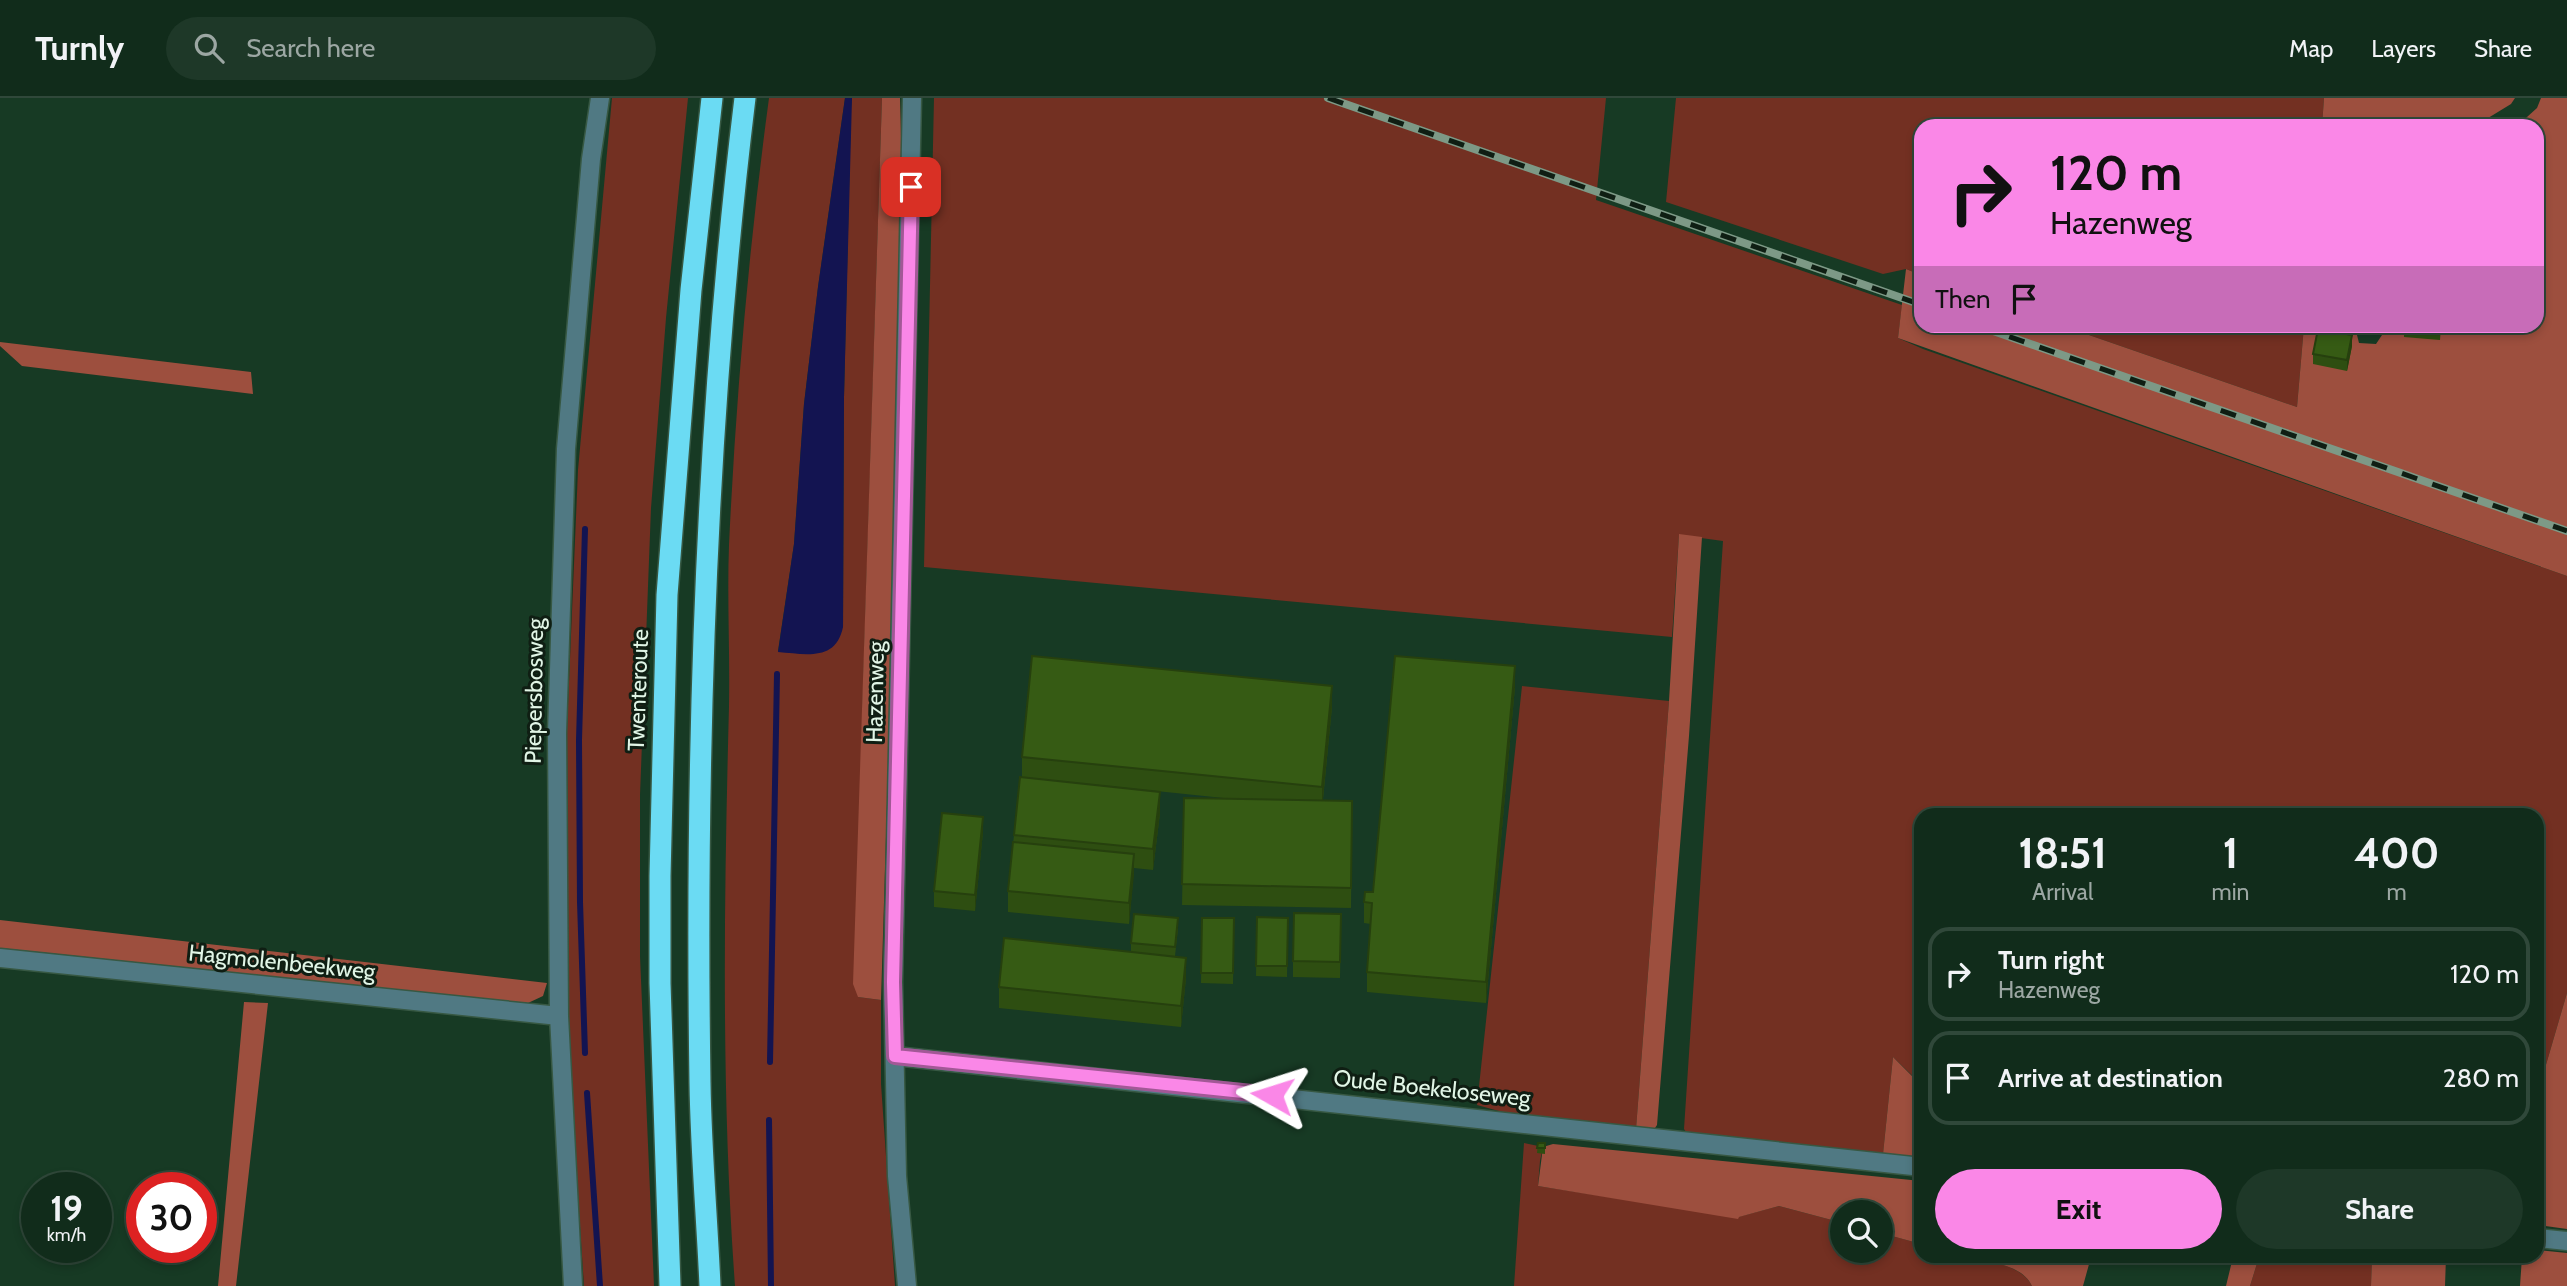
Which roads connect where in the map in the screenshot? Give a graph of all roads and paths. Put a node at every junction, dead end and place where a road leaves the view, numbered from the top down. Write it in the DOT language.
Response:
graph roads {
  1 [pos="600,98"];
  2 [pos="712,98"];
  3 [pos="745,98"];
  4 [pos="912,98"];
  5 [pos="0,958"];
  6 [pos="559,1016"];
  7 [pos="895,1056"];
  8 [pos="1914,1166"];
  9 [pos="2544,1239"];
  10 [pos="2567,1241"];
  11 [pos="573,1286"];
  12 [pos="670,1286"];
  13 [pos="710,1286"];
  14 [pos="907,1286"];
  1 -- 6 [label="street, Piepersbosweg"];
  2 -- 12 [label="highway, Twenteroute"];
  3 -- 13 [label="highway"];
  4 -- 7 [label="street, Hazenweg"];
  5 -- 6 [label="street, Hagmolenbeekweg"];
  6 -- 11 [label="street, Piepersbosweg"];
  7 -- 8 [label="street, Oude Boekeloseweg"];
  7 -- 14 [label="street, Hazenweg"];
  9 -- 10 [label="street"];
}
